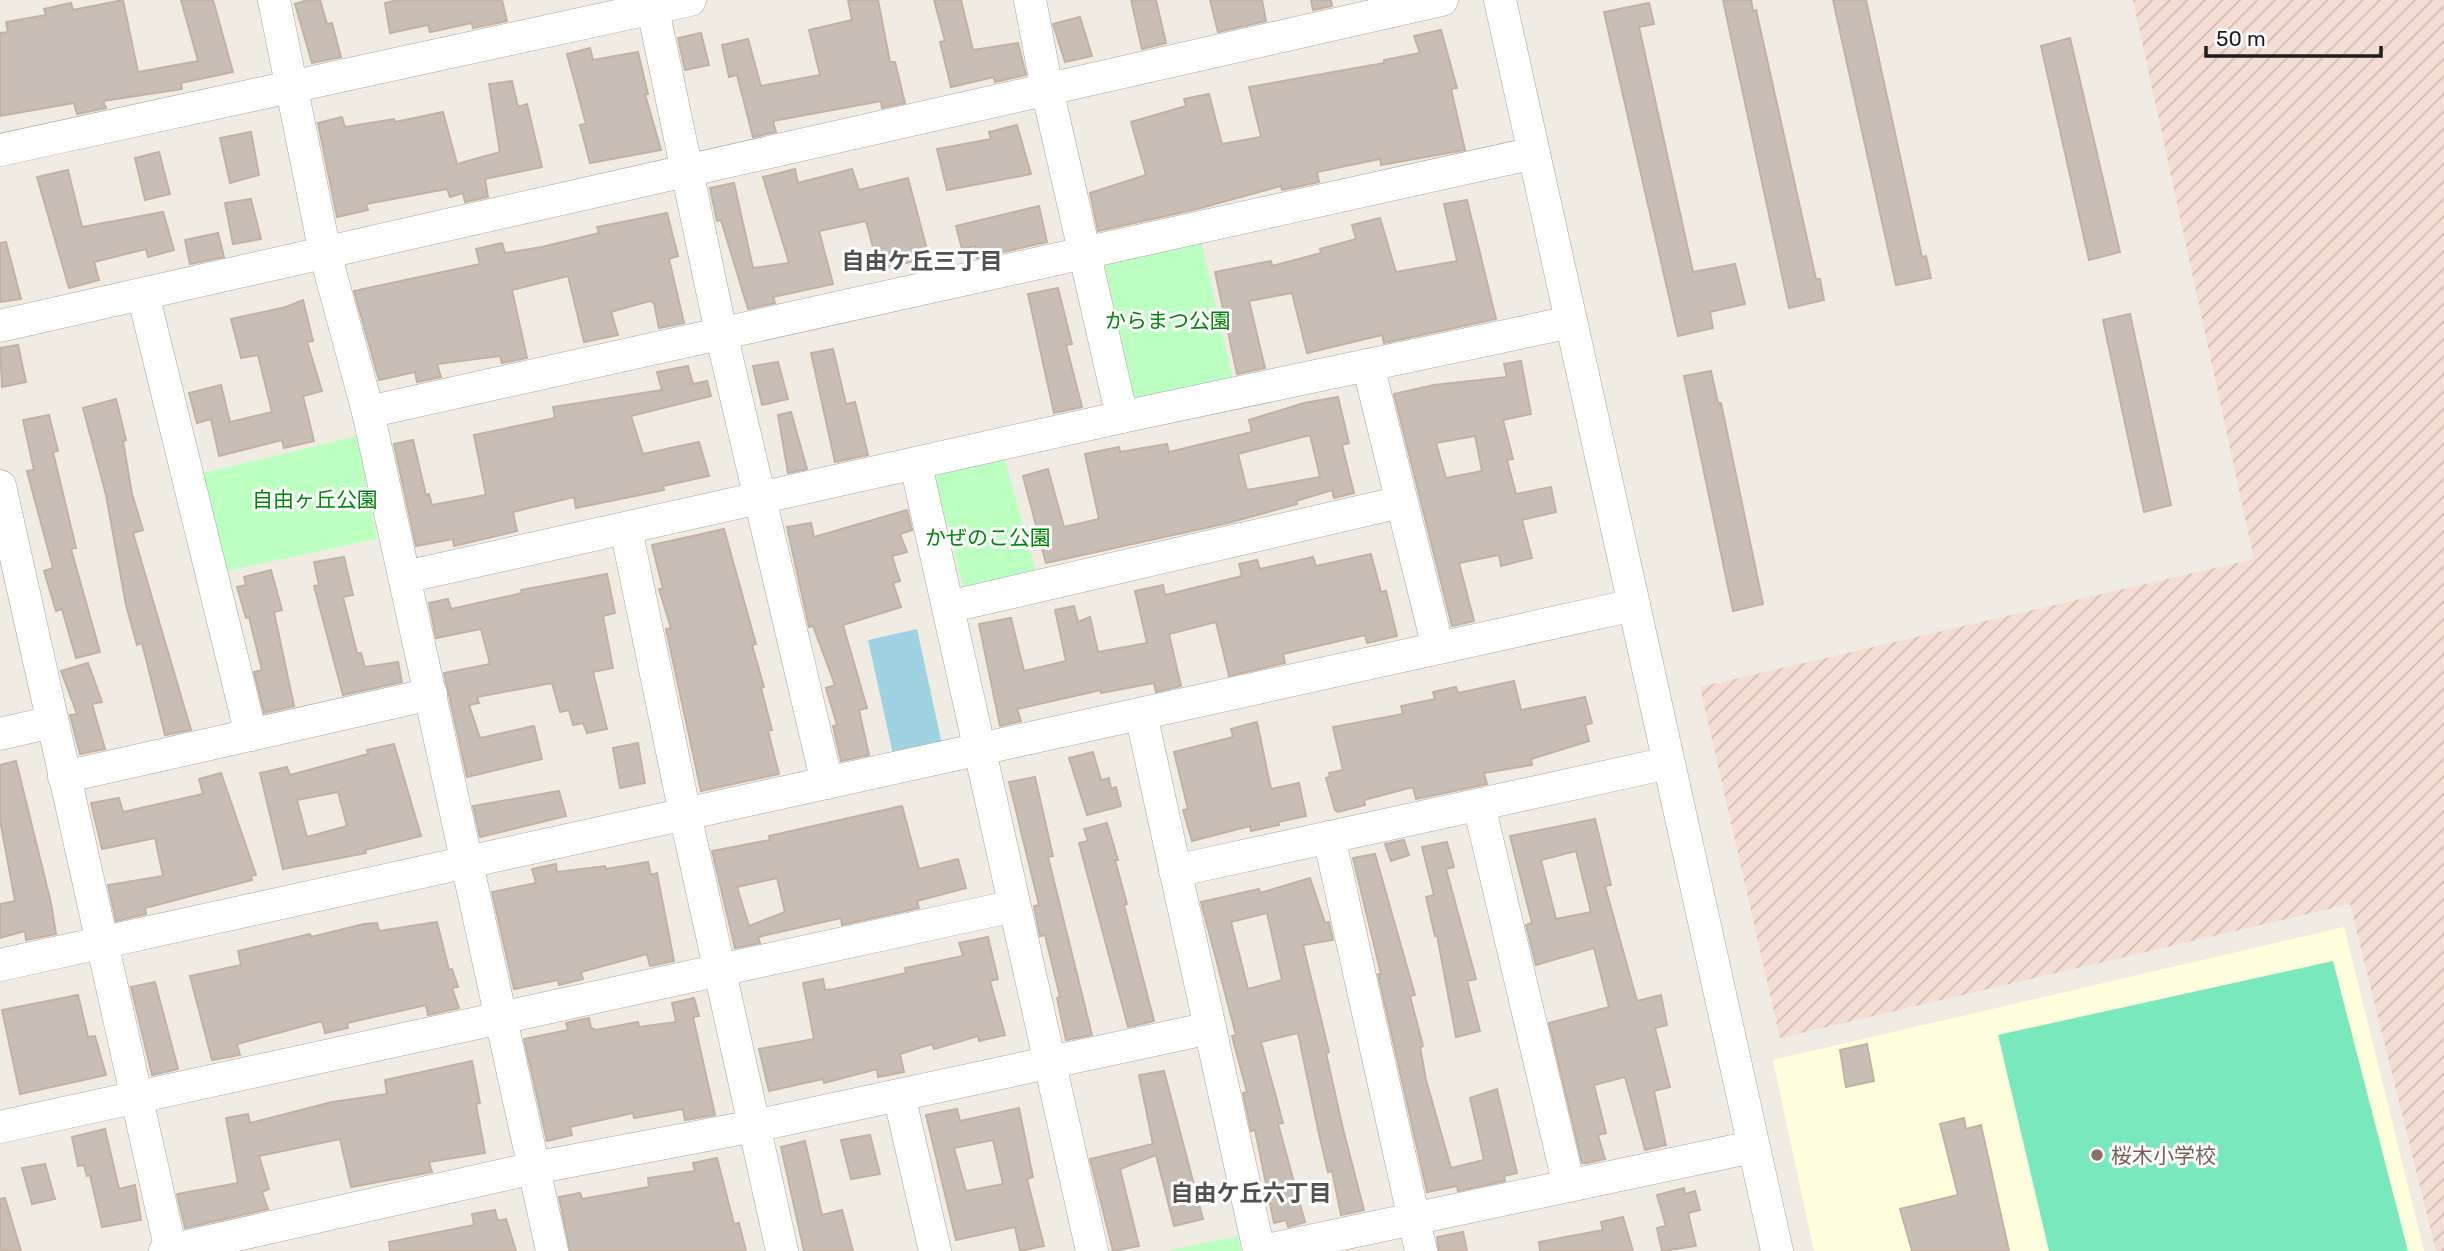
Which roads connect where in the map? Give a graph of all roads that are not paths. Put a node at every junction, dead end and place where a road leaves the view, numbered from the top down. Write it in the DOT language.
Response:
graph roads {
  1 [pos="274,0"];
  2 [pos="690,0"];
  3 [pos="1030,0"];
  4 [pos="1442,0"];
  5 [pos="1500,0"];
  6 [pos="652,4"];
  7 [pos="292,86"];
  8 [pos="1047,89"];
  9 [pos="0,150"];
  10 [pos="1534,153"];
  11 [pos="688,171"];
  12 [pos="325,253"];
  13 [pos="1084,253"];
  14 [pos="143,294"];
  15 [pos="1571,322"];
  16 [pos="0,326"];
  17 [pos="722,334"];
  18 [pos="1368,365"];
  19 [pos="368,412"];
  20 [pos="1122,417"];
  21 [pos="916,465"];
  22 [pos="0,486"];
  23 [pos="761,500"];
  24 [pos="1401,502"];
  25 [pos="625,529"];
  26 [pos="405,577"];
  27 [pos="1634,605"];
  28 [pos="948,607"];
  29 [pos="1438,648"];
  30 [pos="431,694"];
  31 [pos="1141,714"];
  32 [pos="52,722"];
  33 [pos="0,734"];
  34 [pos="251,735"];
  35 [pos="979,749"];
  36 [pos="1668,763"];
  37 [pos="64,777"];
  38 [pos="827,783"];
  39 [pos="1479,805"];
  40 [pos="684,814"];
  41 [pos="1329,837"];
  42 [pos="469,862"];
  43 [pos="1175,871"];
  44 [pos="1014,906"];
  45 [pos="100,943"];
  46 [pos="0,965"];
  47 [pos="719,969"];
  48 [pos="501,1017"];
  49 [pos="1210,1028"];
  50 [pos="1049,1062"];
  51 [pos="899,1095"];
  52 [pos="135,1098"];
  53 [pos="754,1126"];
  54 [pos="0,1127"];
  55 [pos="1752,1147"];
  56 [pos="534,1168"];
  57 [pos="1569,1186"];
  58 [pos="1414,1219"];
  59 [pos="169,1251"];
  60 [pos="552,1251"];
  61 [pos="782,1251"];
  62 [pos="935,1251"];
  63 [pos="1092,1251"];
  64 [pos="1260,1251"];
  65 [pos="1421,1251"];
  66 [pos="1777,1251"];
  1 -- 7 [label="street"];
  2 -- 6 [label="street"];
  3 -- 8 [label="street"];
  4 -- 8 [label="street"];
  5 -- 10 [label="street"];
  6 -- 7 [label="street"];
  6 -- 11 [label="street"];
  7 -- 9 [label="street"];
  7 -- 12 [label="street"];
  8 -- 11 [label="street"];
  8 -- 13 [label="street"];
  10 -- 13 [label="street"];
  10 -- 15 [label="street"];
  11 -- 12 [label="street"];
  11 -- 17 [label="street"];
  12 -- 14 [label="street"];
  12 -- 19 [label="street"];
  13 -- 17 [label="street"];
  13 -- 20 [label="street"];
  14 -- 16 [label="street"];
  14 -- 34 [label="street"];
  15 -- 18 [label="street"];
  15 -- 27 [label="street"];
  17 -- 19 [label="street"];
  17 -- 23 [label="street"];
  18 -- 20 [label="street"];
  18 -- 24 [label="street"];
  19 -- 26 [label="street"];
  20 -- 21 [label="street"];
  21 -- 23 [label="street"];
  21 -- 28 [label="street"];
  22 -- 32 [label="street"];
  23 -- 25 [label="street"];
  23 -- 38 [label="street"];
  24 -- 28 [label="street"];
  24 -- 29 [label="street"];
  25 -- 26 [label="street"];
  25 -- 40 [label="street"];
  26 -- 30 [label="street"];
  27 -- 29 [label="street"];
  27 -- 36 [label="street"];
  28 -- 35 [label="street"];
  29 -- 31 [label="street"];
  30 -- 34 [label="street"];
  30 -- 42 [label="street"];
  31 -- 35 [label="street"];
  31 -- 43 [label="street"];
  32 -- 33 [label="street"];
  32 -- 37 [label="street"];
  34 -- 37 [label="street"];
  35 -- 38 [label="street"];
  35 -- 44 [label="street"];
  36 -- 39 [label="street"];
  36 -- 55 [label="street"];
  37 -- 45 [label="street"];
  38 -- 40 [label="street"];
  39 -- 41 [label="street"];
  39 -- 57 [label="street"];
  40 -- 42 [label="street"];
  40 -- 47 [label="street"];
  41 -- 43 [label="street"];
  41 -- 58 [label="street"];
  42 -- 45 [label="street"];
  42 -- 48 [label="street"];
  43 -- 49 [label="street"];
  44 -- 47 [label="street"];
  44 -- 50 [label="street"];
  45 -- 46 [label="street"];
  45 -- 52 [label="street"];
  47 -- 48 [label="street"];
  47 -- 53 [label="street"];
  48 -- 52 [label="street"];
  48 -- 56 [label="street"];
  49 -- 50 [label="street"];
  49 -- 64 [label="street"];
  50 -- 51 [label="street"];
  50 -- 63 [label="street"];
  51 -- 53 [label="street"];
  51 -- 62 [label="street"];
  52 -- 54 [label="street"];
  52 -- 59 [label="street"];
  53 -- 56 [label="street"];
  53 -- 61 [label="street"];
  55 -- 57 [label="street"];
  55 -- 66 [label="street"];
  56 -- 59 [label="street"];
  56 -- 60 [label="street"];
  57 -- 58 [label="street"];
  58 -- 64 [label="street"];
  58 -- 65 [label="street"];
}
